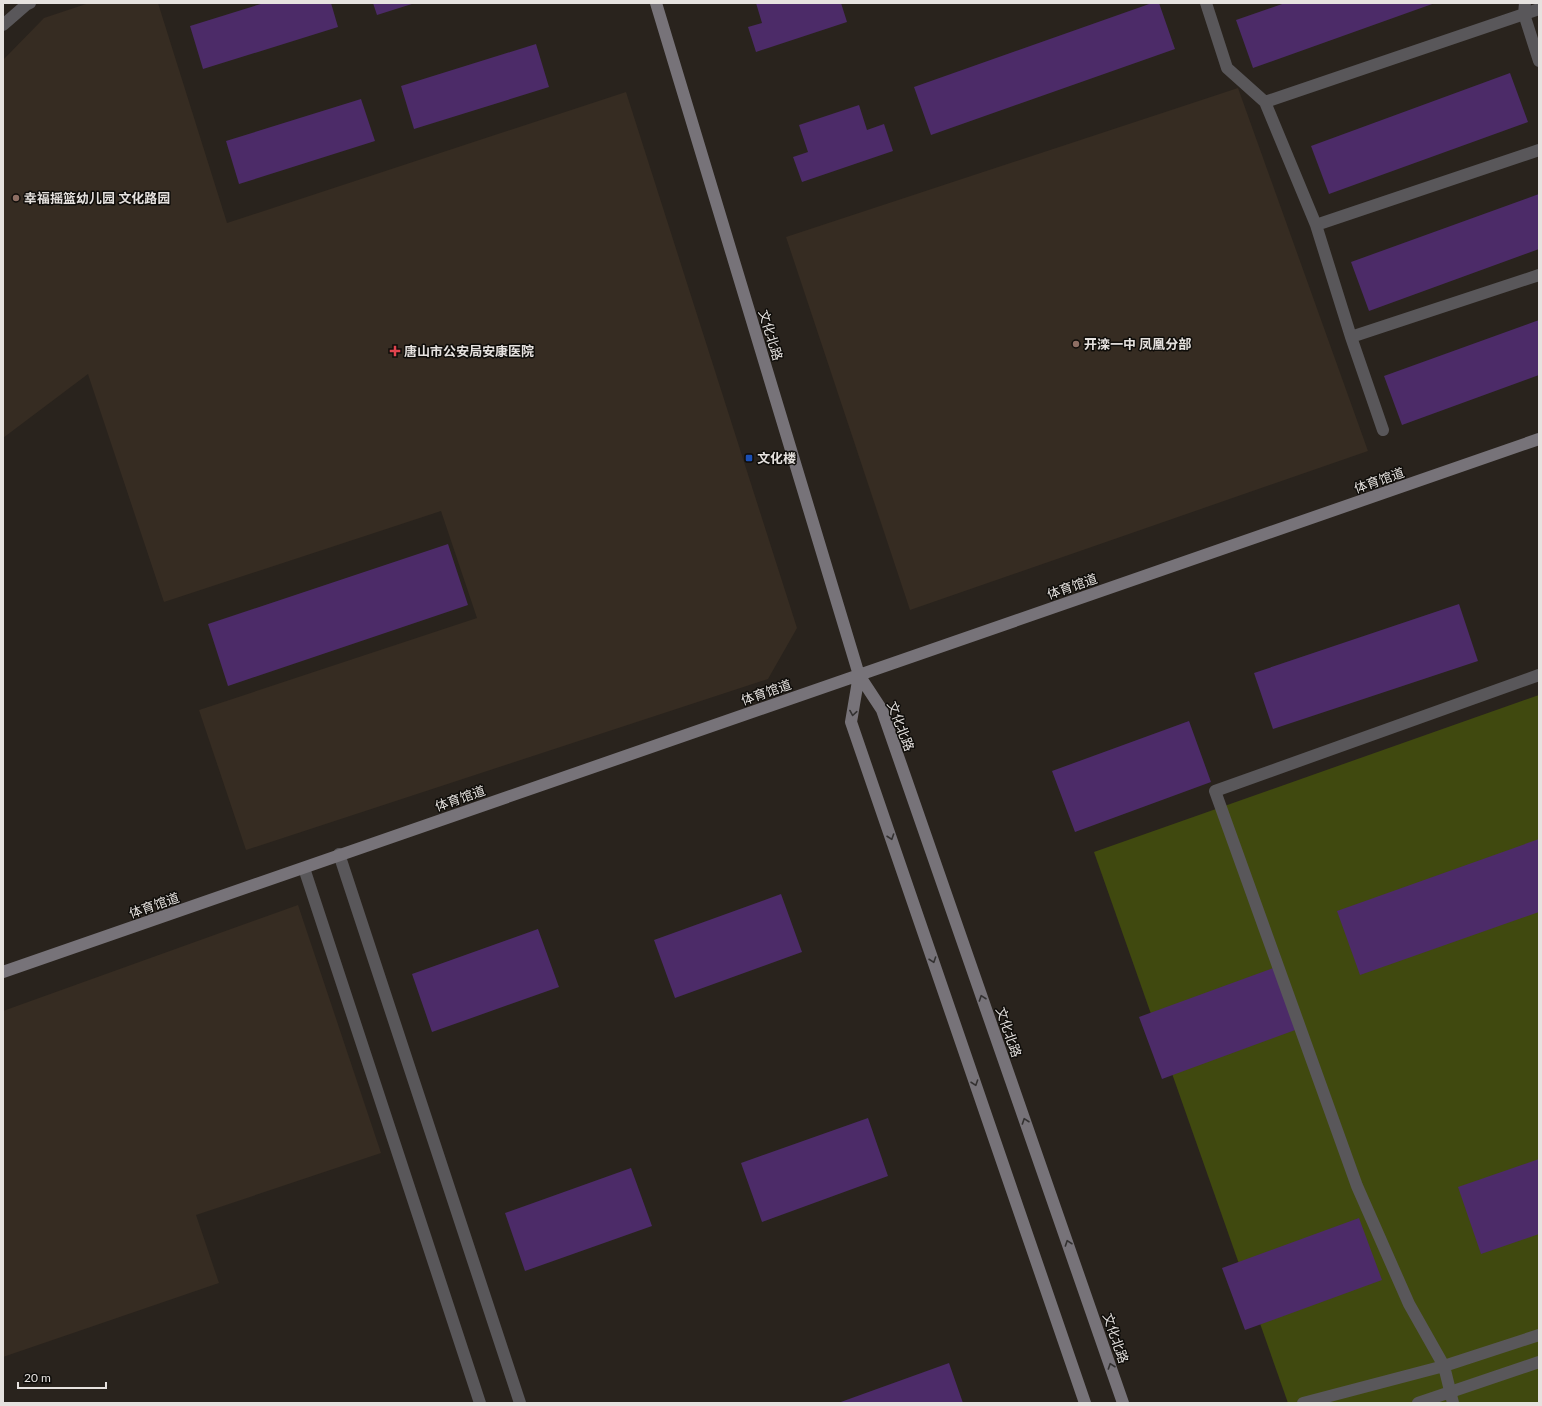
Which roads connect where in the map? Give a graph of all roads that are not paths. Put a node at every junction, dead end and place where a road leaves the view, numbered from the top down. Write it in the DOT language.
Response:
graph roads {
  1 [pos="30,3"];
  2 [pos="656,3"];
  3 [pos="1206,3"];
  4 [pos="1524,9"];
  5 [pos="1539,9"];
  6 [pos="3,25"];
  7 [pos="1539,61"];
  8 [pos="1265,102"];
  9 [pos="1539,150"];
  10 [pos="1316,225"];
  11 [pos="1539,274"];
  12 [pos="1351,337"];
  13 [pos="1384,430"];
  14 [pos="1539,439"];
  15 [pos="859,675"];
  16 [pos="1539,675"];
  17 [pos="339,854"];
  18 [pos="304,868"];
  19 [pos="3,972"];
  20 [pos="1539,1335"];
  21 [pos="1539,1362"];
  22 [pos="1444,1366"];
  23 [pos="1451,1397"];
  24 [pos="480,1403"];
  25 [pos="520,1403"];
  26 [pos="1085,1403"];
  27 [pos="1124,1403"];
  28 [pos="1303,1403"];
  29 [pos="1418,1403"];
  1 -- 6 [label="street"];
  2 -- 15 [label="street, 文化北路"];
  3 -- 8 [label="street"];
  4 -- 5 [label="street"];
  4 -- 7 [label="street"];
  4 -- 8 [label="street"];
  8 -- 10 [label="street"];
  9 -- 10 [label="street"];
  10 -- 12 [label="street"];
  11 -- 12 [label="street"];
  12 -- 13 [label="street"];
  14 -- 15 [label="street, 体育馆道"];
  15 -- 17 [label="street, 体育馆道"];
  15 -- 26 [label="street, 文化北路, one-way"];
  27 -- 15 [label="street, 文化北路, one-way"];
  16 -- 22 [label="street"];
  17 -- 18 [label="street, 体育馆道"];
  17 -- 25 [label="street"];
  18 -- 19 [label="street, 体育馆道"];
  18 -- 24 [label="street"];
  20 -- 22 [label="street"];
  21 -- 23 [label="street"];
  22 -- 23 [label="street"];
  22 -- 28 [label="street"];
  23 -- 29 [label="street"];
}
